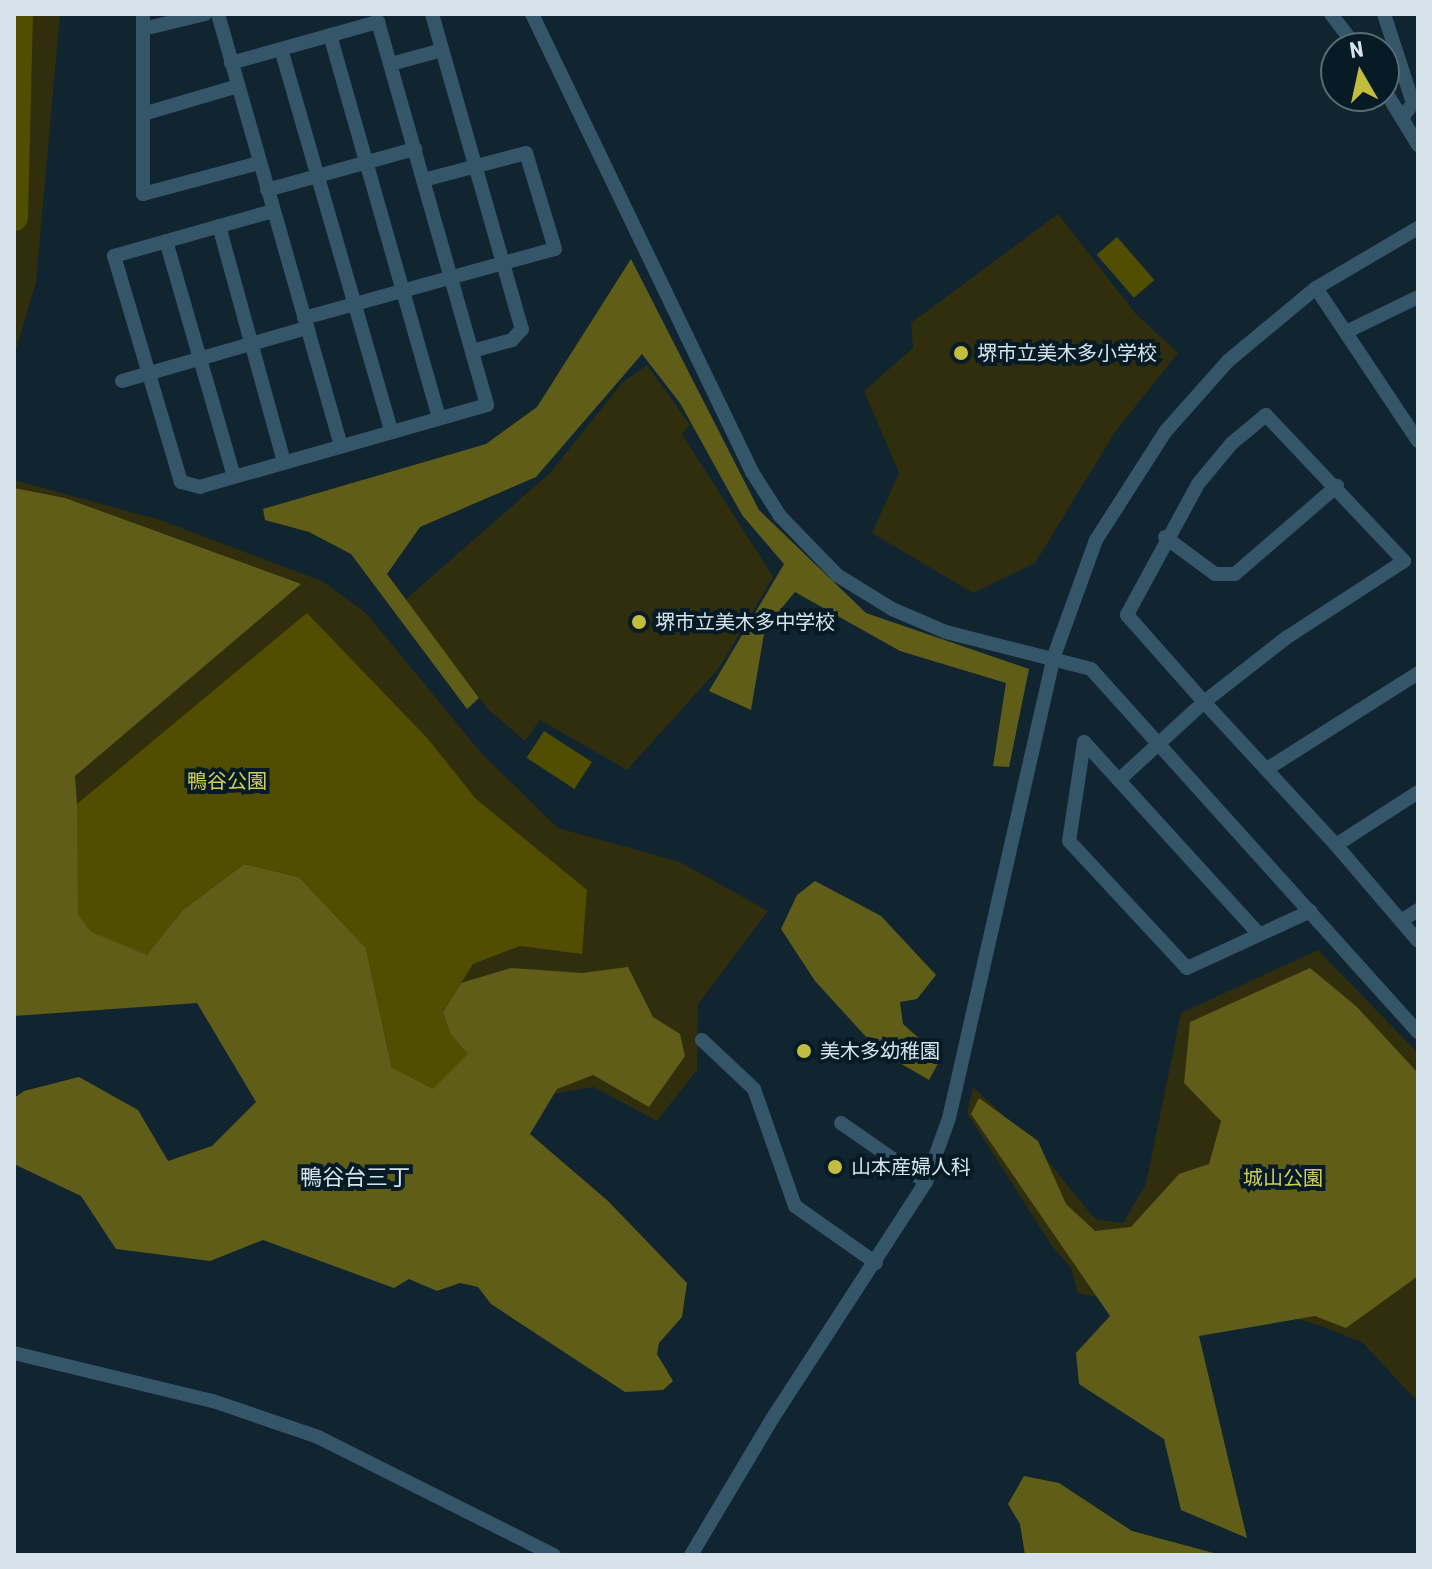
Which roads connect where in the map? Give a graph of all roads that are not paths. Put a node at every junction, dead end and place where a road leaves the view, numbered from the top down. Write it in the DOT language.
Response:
graph roads {
  1 [pos="205,14"];
  2 [pos="218,14"];
  3 [pos="432,14"];
  4 [pos="532,14"];
  5 [pos="1331,14"];
  6 [pos="1384,14"];
  7 [pos="143,22"];
  8 [pos="1345,32"];
  9 [pos="330,35"];
  10 [pos="281,49"];
  11 [pos="442,50"];
  12 [pos="231,63"];
  13 [pos="391,64"];
  14 [pos="238,86"];
  15 [pos="1398,112"];
  16 [pos="143,114"];
  17 [pos="1402,118"];
  18 [pos="1418,145"];
  19 [pos="415,149"];
  20 [pos="366,162"];
  21 [pos="259,163"];
  22 [pos="476,166"];
  23 [pos="318,176"];
  24 [pos="423,180"];
  25 [pos="267,190"];
  26 [pos="273,211"];
  27 [pos="219,226"];
  28 [pos="1418,228"];
  29 [pos="166,241"];
  30 [pos="503,263"];
  31 [pos="451,278"];
  32 [pos="1316,288"];
  33 [pos="403,291"];
  34 [pos="1418,297"];
  35 [pos="356,304"];
  36 [pos="306,323"];
  37 [pos="1348,331"];
  38 [pos="251,344"];
  39 [pos="472,351"];
  40 [pos="200,359"];
  41 [pos="149,374"];
  42 [pos="122,381"];
  43 [pos="439,418"];
  44 [pos="391,431"];
  45 [pos="1418,441"];
  46 [pos="341,445"];
  47 [pos="284,462"];
  48 [pos="234,476"];
  49 [pos="1337,486"];
  50 [pos="1165,537"];
  51 [pos="1054,656"];
  52 [pos="1418,673"];
  53 [pos="1204,702"];
  54 [pos="1161,741"];
  55 [pos="1267,769"];
  56 [pos="1120,779"];
  57 [pos="1418,792"];
  58 [pos="1336,845"];
  59 [pos="1418,910"];
  60 [pos="1311,911"];
  61 [pos="1401,921"];
  62 [pos="1257,932"];
  63 [pos="1418,941"];
  64 [pos="1418,1032"];
  65 [pos="702,1040"];
  66 [pos="841,1123"];
  67 [pos="926,1182"];
  68 [pos="876,1263"];
  69 [pos="14,1353"];
  70 [pos="554,1555"];
  71 [pos="691,1555"];
  1 -- 7 [label="street"];
  2 -- 12 [label="street"];
  3 -- 11 [label="street"];
  4 -- 51 [label="street"];
  5 -- 8 [label="street"];
  6 -- 17 [label="street"];
  7 -- 16 [label="street"];
  9 -- 10 [label="street"];
  9 -- 13 [label="street"];
  9 -- 20 [label="street"];
  10 -- 12 [label="street"];
  10 -- 23 [label="street"];
  11 -- 13 [label="street"];
  11 -- 22 [label="street"];
  12 -- 14 [label="street"];
  13 -- 19 [label="street"];
  14 -- 16 [label="street"];
  14 -- 21 [label="street"];
  15 -- 17 [label="street"];
  16 -- 21 [label="street"];
  17 -- 18 [label="street"];
  19 -- 20 [label="street"];
  19 -- 24 [label="street"];
  20 -- 23 [label="street"];
  20 -- 33 [label="street"];
  21 -- 25 [label="street"];
  22 -- 24 [label="street"];
  22 -- 30 [label="street"];
  22 -- 30 [label="street"];
  23 -- 25 [label="street"];
  23 -- 35 [label="street"];
  24 -- 31 [label="street"];
  25 -- 26 [label="street"];
  26 -- 27 [label="street"];
  26 -- 36 [label="street"];
  27 -- 29 [label="street"];
  27 -- 38 [label="street"];
  28 -- 32 [label="street"];
  29 -- 40 [label="street"];
  29 -- 41 [label="street"];
  30 -- 31 [label="street"];
  30 -- 39 [label="street"];
  31 -- 33 [label="street"];
  31 -- 39 [label="street"];
  32 -- 37 [label="street"];
  32 -- 51 [label="street"];
  33 -- 35 [label="street"];
  33 -- 43 [label="street"];
  34 -- 37 [label="street"];
  35 -- 36 [label="street"];
  35 -- 44 [label="street"];
  36 -- 38 [label="street"];
  36 -- 46 [label="street"];
  37 -- 45 [label="street"];
  38 -- 40 [label="street"];
  38 -- 47 [label="street"];
  39 -- 43 [label="street"];
  40 -- 41 [label="street"];
  40 -- 48 [label="street"];
  41 -- 42 [label="street"];
  41 -- 48 [label="street"];
  43 -- 44 [label="street"];
  44 -- 46 [label="street"];
  46 -- 47 [label="street"];
  47 -- 48 [label="street"];
  49 -- 50 [label="street"];
  49 -- 50 [label="street"];
  49 -- 53 [label="street"];
  50 -- 53 [label="street"];
  51 -- 54 [label="street"];
  51 -- 67 [label="street"];
  52 -- 55 [label="street"];
  53 -- 54 [label="street"];
  53 -- 55 [label="street"];
  54 -- 56 [label="street"];
  54 -- 60 [label="street"];
  55 -- 58 [label="street"];
  56 -- 62 [label="street"];
  56 -- 62 [label="street"];
  57 -- 58 [label="street"];
  58 -- 61 [label="street"];
  59 -- 61 [label="street"];
  60 -- 62 [label="street"];
  60 -- 64 [label="street"];
  61 -- 63 [label="street"];
  65 -- 68 [label="street"];
  66 -- 67 [label="street"];
  67 -- 68 [label="street"];
  68 -- 71 [label="street"];
  69 -- 70 [label="street"];
}
